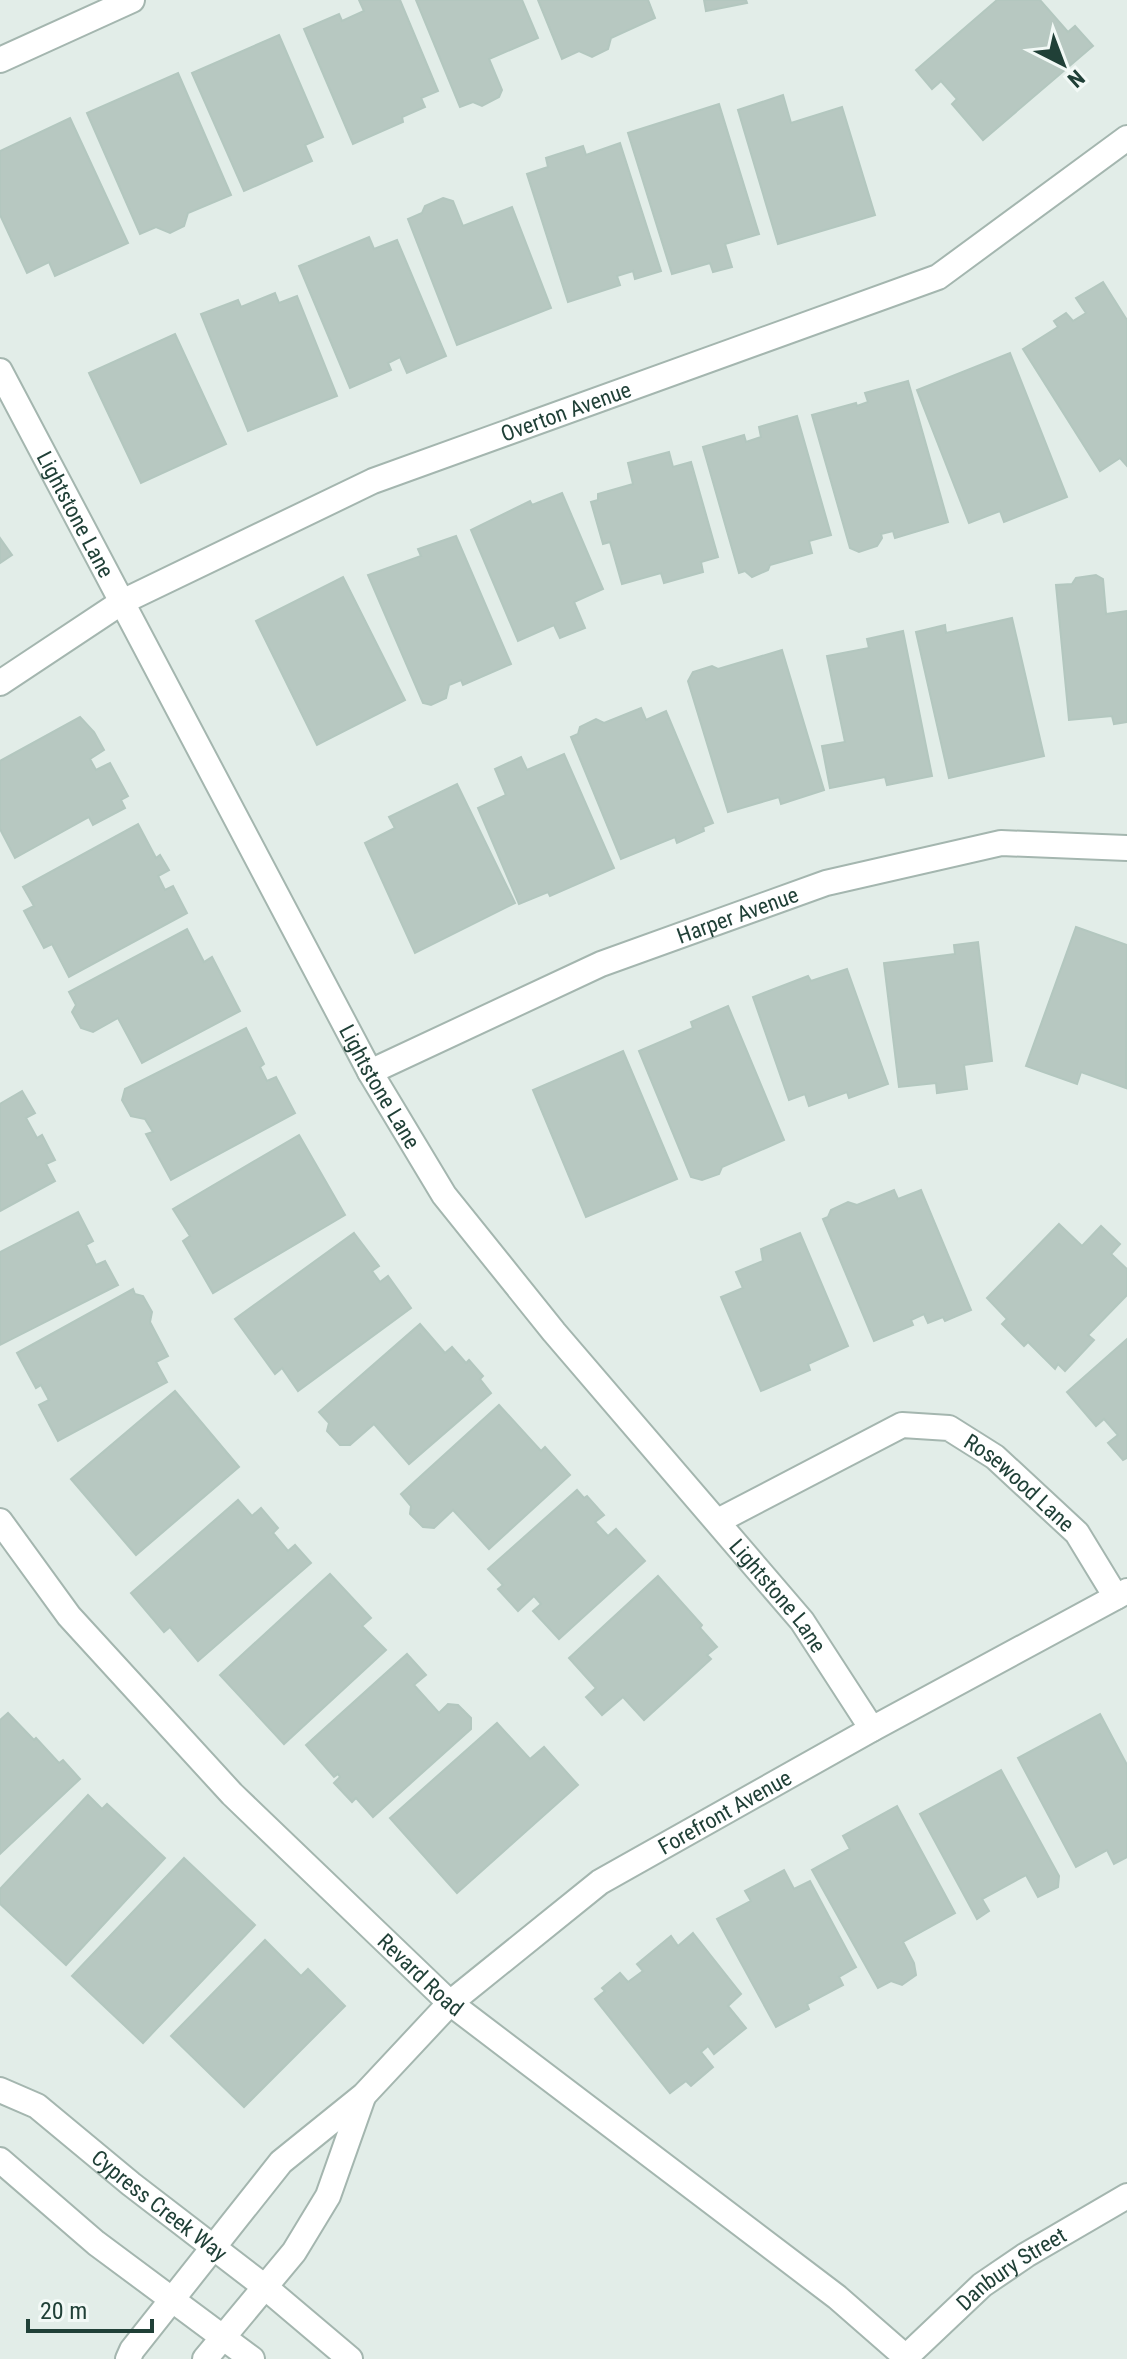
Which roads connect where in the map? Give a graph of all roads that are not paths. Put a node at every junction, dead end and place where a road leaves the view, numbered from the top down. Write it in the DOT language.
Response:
graph roads {
  1 [pos="132,0"];
  2 [pos="0,60"];
  3 [pos="1127,138"];
  4 [pos="0,371"];
  5 [pos="122,602"];
  6 [pos="0,683"];
  7 [pos="1127,848"];
  8 [pos="370,1072"];
  9 [pos="0,1521"];
  10 [pos="718,1521"];
  11 [pos="1122,1594"];
  12 [pos="872,1729"];
  13 [pos="450,2003"];
  14 [pos="0,2090"];
  15 [pos="364,2095"];
  16 [pos="0,2160"];
  17 [pos="1127,2196"];
  18 [pos="213,2247"];
  19 [pos="265,2287"];
  20 [pos="172,2299"];
  21 [pos="223,2337"];
  22 [pos="907,2358"];
  23 [pos="128,2359"];
  24 [pos="205,2359"];
  25 [pos="252,2359"];
  26 [pos="350,2359"];
  1 -- 2 [label="street"];
  3 -- 5 [label="street, Overton Avenue"];
  4 -- 5 [label="street, Lightstone Lane"];
  5 -- 6 [label="street, Overton Avenue"];
  5 -- 8 [label="street, Lightstone Lane"];
  7 -- 8 [label="street, Harper Avenue"];
  8 -- 10 [label="street, Lightstone Lane"];
  9 -- 13 [label="street, Revard Road"];
  10 -- 11 [label="street, Rosewood Lane"];
  10 -- 12 [label="street, Lightstone Lane"];
  11 -- 12 [label="street, Forefront Avenue"];
  12 -- 13 [label="street, Forefront Avenue"];
  13 -- 15 [label="street, Forefront Avenue"];
  13 -- 22 [label="street, Revard Road"];
  14 -- 18 [label="street, Cypress Creek Way"];
  15 -- 18 [label="street, Forefront Avenue"];
  15 -- 19 [label="street, Forefront Avenue"];
  16 -- 20 [label="street"];
  17 -- 22 [label="street, Danbury Street"];
  18 -- 19 [label="street, Cypress Creek Way"];
  18 -- 20 [label="street, Forefront Avenue"];
  19 -- 21 [label="street, Forefront Avenue"];
  19 -- 26 [label="street, Cypress Creek Way"];
  20 -- 21 [label="street"];
  20 -- 23 [label="street, Forefront Avenue"];
  21 -- 24 [label="street, Forefront Avenue"];
  21 -- 25 [label="street"];
}
